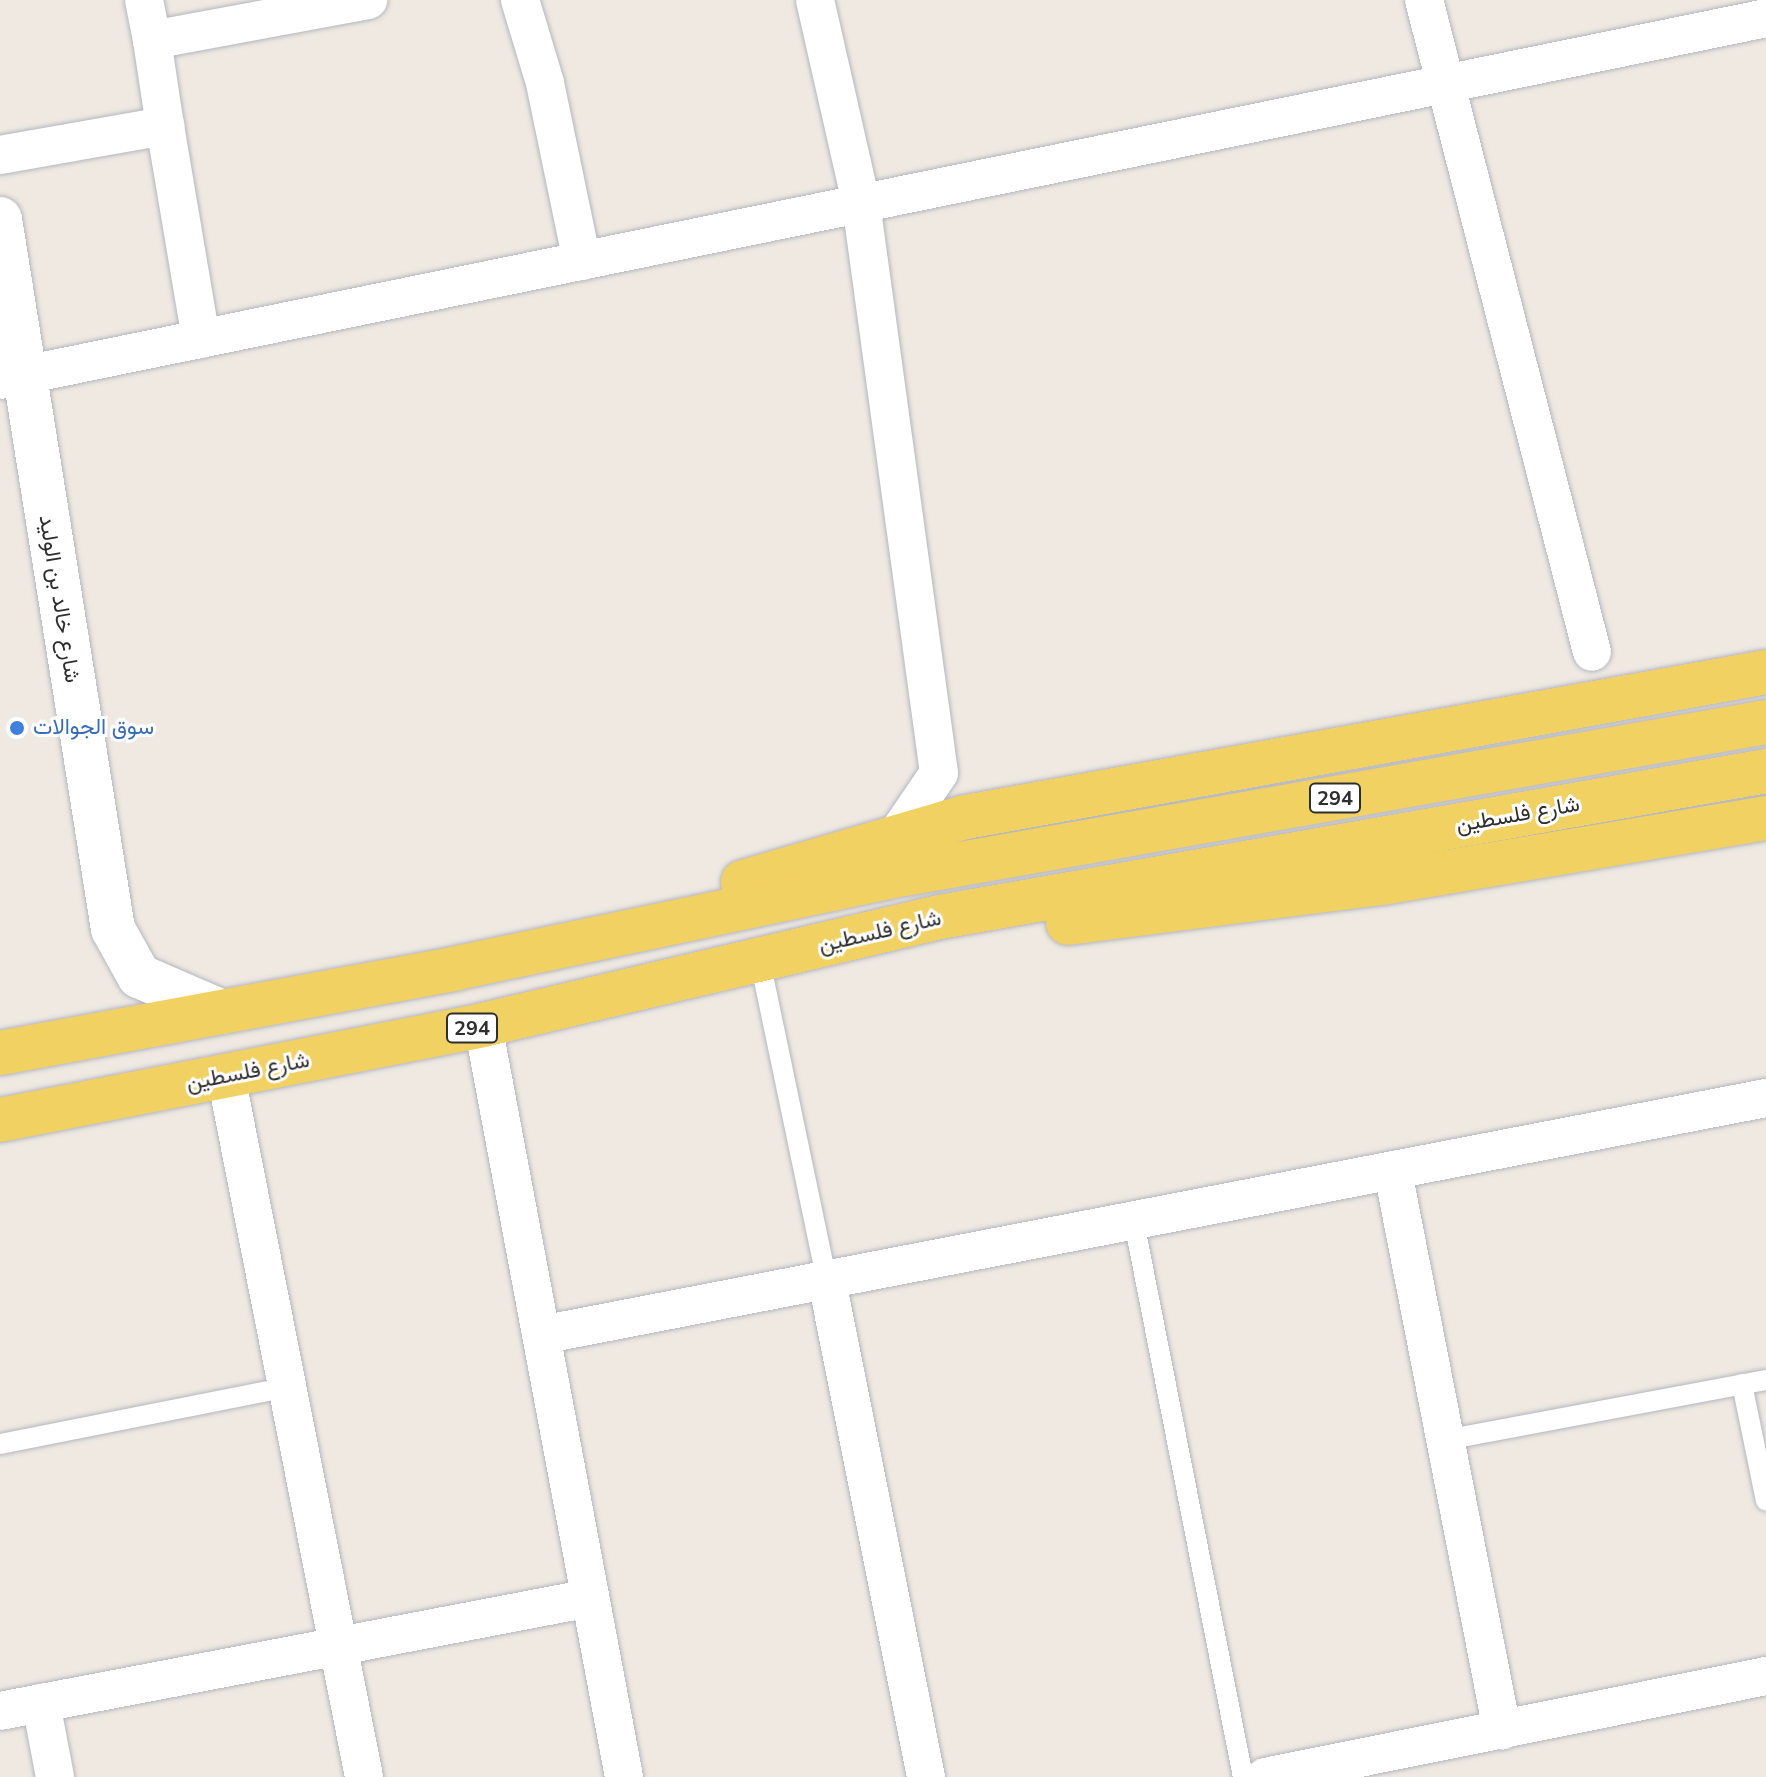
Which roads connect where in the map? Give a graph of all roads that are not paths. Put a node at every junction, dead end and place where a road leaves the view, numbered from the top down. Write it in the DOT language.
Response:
graph roads {
  1 [pos="144,0"];
  2 [pos="368,0"];
  3 [pos="520,0"];
  4 [pos="815,0"];
  5 [pos="1424,0"];
  6 [pos="1766,18"];
  7 [pos="152,40"];
  8 [pos="1445,83"];
  9 [pos="165,126"];
  10 [pos="0,155"];
  11 [pos="861,203"];
  12 [pos="0,219"];
  13 [pos="582,261"];
  14 [pos="201,339"];
  15 [pos="11,378"];
  16 [pos="1592,652"];
  17 [pos="1766,672"];
  18 [pos="1766,722"];
  19 [pos="1766,771"];
  20 [pos="1766,818"];
  21 [pos="900,855"];
  22 [pos="760,961"];
  23 [pos="222,1012"];
  24 [pos="483,1025"];
  25 [pos="0,1053"];
  26 [pos="226,1076"];
  27 [pos="1766,1098"];
  28 [pos="0,1120"];
  29 [pos="1393,1172"];
  30 [pos="1134,1222"];
  31 [pos="827,1281"];
  32 [pos="541,1335"];
  33 [pos="1766,1380"];
  34 [pos="1742,1384"];
  35 [pos="288,1387"];
  36 [pos="1445,1440"];
  37 [pos="0,1444"];
  38 [pos="1766,1501"];
  39 [pos="590,1598"];
  40 [pos="339,1646"];
  41 [pos="1766,1676"];
  42 [pos="41,1703"];
  43 [pos="0,1711"];
  44 [pos="1502,1730"];
  45 [pos="55,1777"];
  46 [pos="364,1777"];
  47 [pos="624,1777"];
  48 [pos="926,1777"];
  49 [pos="1243,1777"];
  50 [pos="1265,1777"];
  1 -- 7 [label="street"];
  2 -- 7 [label="street"];
  3 -- 13 [label="street"];
  4 -- 11 [label="street"];
  5 -- 8 [label="street"];
  6 -- 8 [label="street"];
  7 -- 9 [label="street"];
  8 -- 11 [label="street"];
  8 -- 16 [label="street"];
  9 -- 10 [label="street"];
  9 -- 14 [label="street"];
  11 -- 13 [label="street"];
  11 -- 21 [label="street"];
  12 -- 15 [label="main road, شارع خالد بن الوليد"];
  13 -- 14 [label="street"];
  14 -- 15 [label="street"];
  15 -- 23 [label="main road, شارع خالد بن الوليد"];
  17 -- 21 [label="main road"];
  18 -- 21 [label="main road, 294"];
  19 -- 22 [label="main road, شارع فلسطين / 294"];
  20 -- 22 [label="main road"];
  21 -- 23 [label="main road"];
  22 -- 24 [label="main road, شارع فلسطين / 294"];
  22 -- 31 [label="lane"];
  23 -- 25 [label="main road"];
  24 -- 26 [label="main road, شارع فلسطين / 294"];
  24 -- 32 [label="street"];
  26 -- 28 [label="main road, شارع فلسطين / 294"];
  26 -- 35 [label="street"];
  27 -- 29 [label="street"];
  29 -- 30 [label="street"];
  29 -- 36 [label="street"];
  30 -- 31 [label="street"];
  30 -- 49 [label="lane"];
  31 -- 32 [label="street"];
  31 -- 48 [label="street"];
  32 -- 39 [label="street"];
  33 -- 34 [label="lane"];
  34 -- 36 [label="lane"];
  34 -- 38 [label="lane"];
  35 -- 37 [label="lane"];
  35 -- 40 [label="street"];
  36 -- 44 [label="street"];
  39 -- 40 [label="street"];
  39 -- 47 [label="street"];
  40 -- 42 [label="street"];
  40 -- 46 [label="street"];
  41 -- 44 [label="street"];
  42 -- 43 [label="street"];
  42 -- 45 [label="street"];
  44 -- 50 [label="street"];
}
